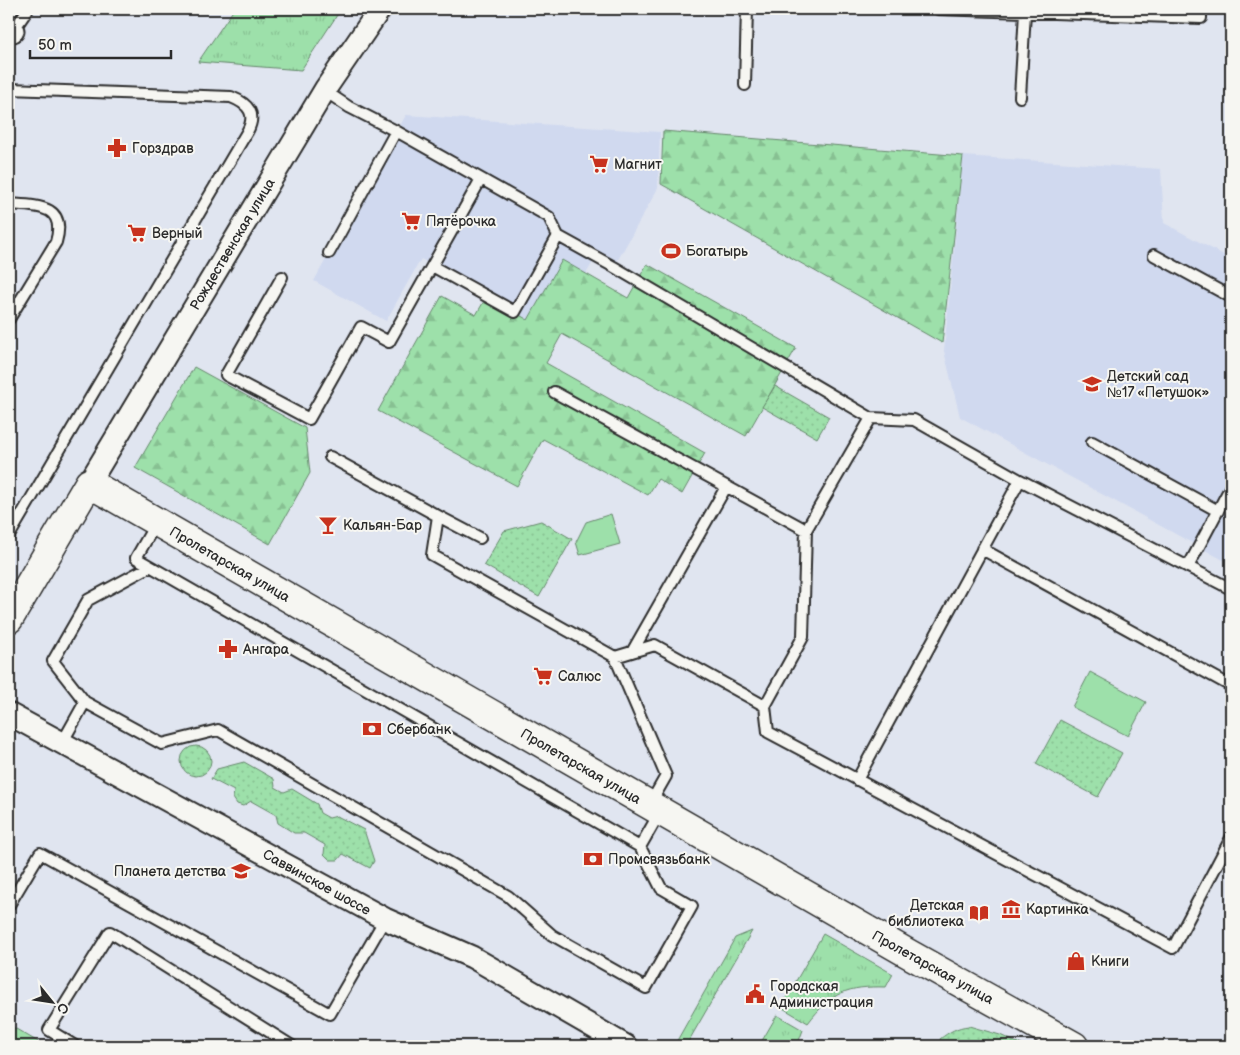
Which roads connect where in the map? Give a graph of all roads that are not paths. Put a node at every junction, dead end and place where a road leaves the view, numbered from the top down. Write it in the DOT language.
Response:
graph roads {
  1 [pos="28,9"];
  2 [pos="380,9"];
  3 [pos="747,9"];
  4 [pos="938,9"];
  5 [pos="1201,9"];
  6 [pos="1025,12"];
  7 [pos="11,30"];
  8 [pos="745,86"];
  9 [pos="9,89"];
  10 [pos="325,91"];
  11 [pos="1020,97"];
  12 [pos="396,131"];
  13 [pos="481,179"];
  14 [pos="9,204"];
  15 [pos="558,236"];
  16 [pos="330,253"];
  17 [pos="1154,254"];
  18 [pos="432,266"];
  19 [pos="282,277"];
  20 [pos="1231,297"];
  21 [pos="9,319"];
  22 [pos="554,392"];
  23 [pos="871,418"];
  24 [pos="1092,442"];
  25 [pos="330,457"];
  26 [pos="1020,480"];
  27 [pos="89,483"];
  28 [pos="1231,486"];
  29 [pos="726,487"];
  30 [pos="1218,511"];
  31 [pos="438,516"];
  32 [pos="157,522"];
  33 [pos="806,530"];
  34 [pos="9,536"];
  35 [pos="480,538"];
  36 [pos="982,549"];
  37 [pos="149,566"];
  38 [pos="1188,567"];
  39 [pos="1231,589"];
  40 [pos="9,619"];
  41 [pos="632,652"];
  42 [pos="615,657"];
  43 [pos="1231,686"];
  44 [pos="85,702"];
  45 [pos="764,706"];
  46 [pos="9,714"];
  47 [pos="62,743"];
  48 [pos="857,780"];
  49 [pos="655,808"];
  50 [pos="1231,838"];
  51 [pos="640,847"];
  52 [pos="9,905"];
  53 [pos="385,919"];
  54 [pos="75,1046"];
  55 [pos="292,1046"];
  56 [pos="626,1046"];
  57 [pos="1074,1046"];
  1 -- 7 [label="lane"];
  2 -- 10 [label="street, Рождественская улица"];
  3 -- 8 [label="lane"];
  4 -- 6 [label="lane"];
  5 -- 6 [label="lane"];
  6 -- 11 [label="lane"];
  9 -- 34 [label="lane"];
  10 -- 12 [label="lane"];
  10 -- 27 [label="street, Рождественская улица"];
  12 -- 13 [label="lane"];
  12 -- 16 [label="lane"];
  13 -- 15 [label="lane"];
  13 -- 18 [label="lane"];
  14 -- 21 [label="lane"];
  15 -- 18 [label="lane"];
  15 -- 23 [label="lane"];
  17 -- 20 [label="lane"];
  18 -- 19 [label="lane"];
  22 -- 29 [label="lane"];
  23 -- 26 [label="lane"];
  23 -- 33 [label="lane"];
  24 -- 30 [label="lane"];
  25 -- 31 [label="lane"];
  26 -- 36 [label="lane"];
  26 -- 38 [label="lane"];
  27 -- 32 [label="main road, Пролетарская улица"];
  27 -- 40 [label="main road"];
  28 -- 30 [label="lane"];
  29 -- 33 [label="lane"];
  29 -- 41 [label="lane"];
  30 -- 38 [label="lane"];
  31 -- 35 [label="lane"];
  31 -- 42 [label="lane"];
  32 -- 37 [label="lane"];
  32 -- 49 [label="main road, Пролетарская улица"];
  33 -- 45 [label="lane"];
  36 -- 43 [label="lane"];
  36 -- 48 [label="lane"];
  37 -- 44 [label="lane"];
  37 -- 51 [label="lane"];
  38 -- 39 [label="lane"];
  41 -- 42 [label="lane"];
  41 -- 45 [label="lane"];
  42 -- 49 [label="lane"];
  44 -- 47 [label="lane"];
  44 -- 51 [label="lane"];
  45 -- 48 [label="lane"];
  46 -- 47 [label="street, Саввинское шоссе"];
  47 -- 53 [label="street, Саввинское шоссе"];
  48 -- 50 [label="lane"];
  49 -- 51 [label="lane"];
  49 -- 57 [label="main road, Пролетарская улица"];
  52 -- 53 [label="lane"];
  53 -- 56 [label="street, Саввинское шоссе"];
  54 -- 55 [label="lane"];
}
